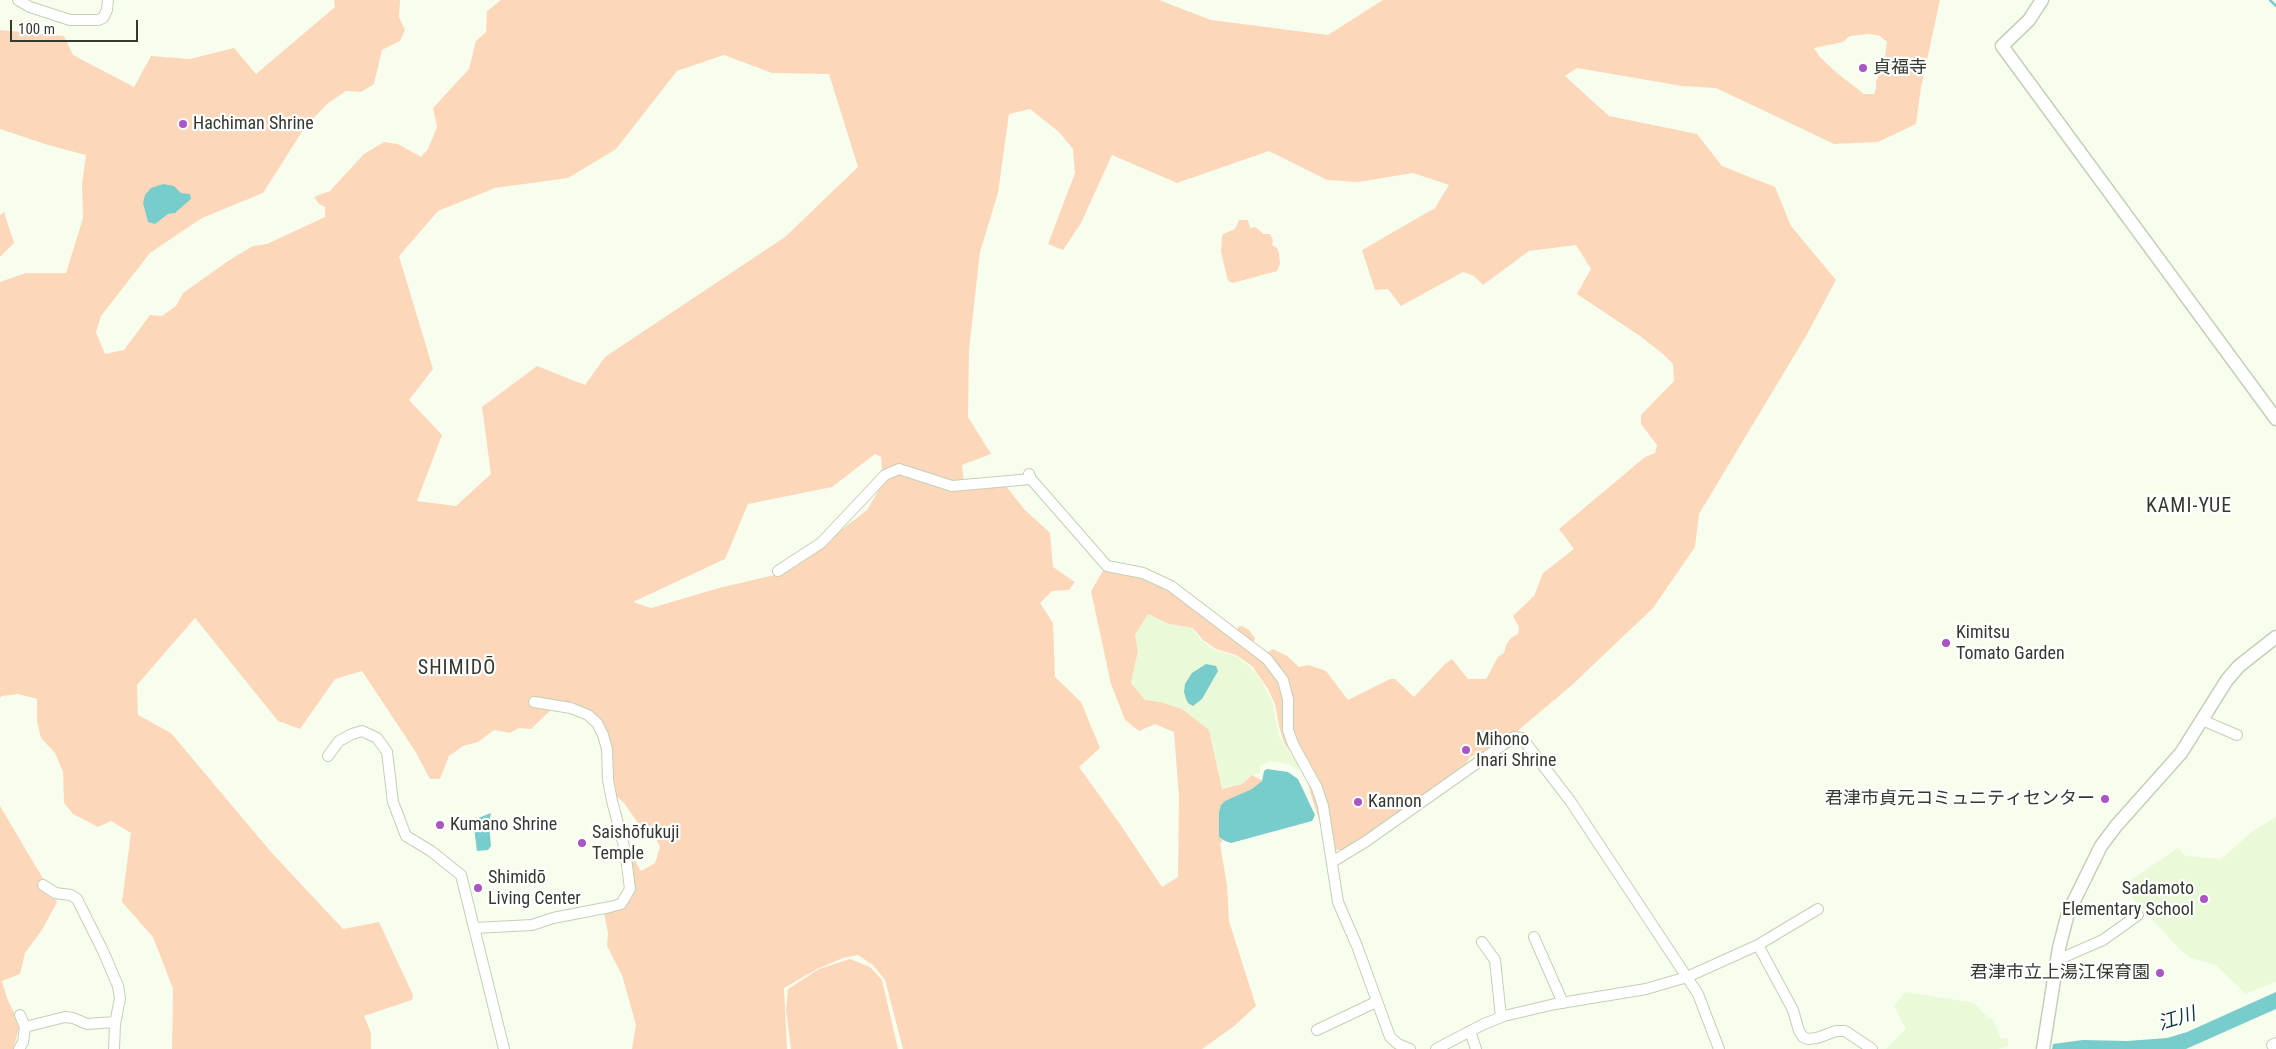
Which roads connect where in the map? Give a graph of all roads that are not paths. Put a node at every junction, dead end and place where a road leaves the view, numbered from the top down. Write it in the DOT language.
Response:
graph roads {
  1 [pos="18,0"];
  2 [pos="108,0"];
  3 [pos="2042,0"];
  4 [pos="2276,419"];
  5 [pos="778,570"];
  6 [pos="2276,636"];
  7 [pos="534,702"];
  8 [pos="2202,720"];
  9 [pos="2237,735"];
  10 [pos="328,756"];
  11 [pos="1332,862"];
  12 [pos="43,885"];
  13 [pos="1818,909"];
  14 [pos="2138,915"];
  15 [pos="474,928"];
  16 [pos="1534,936"];
  17 [pos="1482,942"];
  18 [pos="1758,945"];
  19 [pos="2058,960"];
  20 [pos="1687,977"];
  21 [pos="1376,1002"];
  22 [pos="1563,1002"];
  23 [pos="20,1015"];
  24 [pos="1501,1017"];
  25 [pos="115,1022"];
  26 [pos="25,1027"];
  27 [pos="1317,1030"];
  28 [pos="1470,1031"];
  29 [pos="2276,1043"];
  30 [pos="2044,1045"];
  31 [pos="19,1049"];
  32 [pos="114,1049"];
  33 [pos="504,1049"];
  34 [pos="1410,1049"];
  35 [pos="1436,1049"];
  36 [pos="1476,1049"];
  37 [pos="1720,1049"];
  38 [pos="1872,1049"];
  39 [pos="2275,1049"];
  1 -- 2 [label="street"];
  3 -- 4 [label="street"];
  5 -- 11 [label="street"];
  6 -- 8 [label="street"];
  7 -- 15 [label="street"];
  8 -- 9 [label="street"];
  8 -- 19 [label="street"];
  10 -- 15 [label="street"];
  11 -- 20 [label="street"];
  11 -- 21 [label="street"];
  12 -- 25 [label="street"];
  13 -- 18 [label="street"];
  14 -- 19 [label="street"];
  15 -- 33 [label="street"];
  16 -- 22 [label="street"];
  17 -- 24 [label="street"];
  18 -- 20 [label="street"];
  18 -- 38 [label="street"];
  19 -- 30 [label="street"];
  20 -- 22 [label="street"];
  20 -- 37 [label="street"];
  21 -- 27 [label="street"];
  21 -- 34 [label="street"];
  22 -- 24 [label="street"];
  23 -- 26 [label="street"];
  24 -- 28 [label="street"];
  25 -- 26 [label="street"];
  25 -- 32 [label="street"];
  26 -- 31 [label="street"];
  28 -- 35 [label="street"];
  28 -- 36 [label="street"];
  29 -- 39 [label="street"];
}
